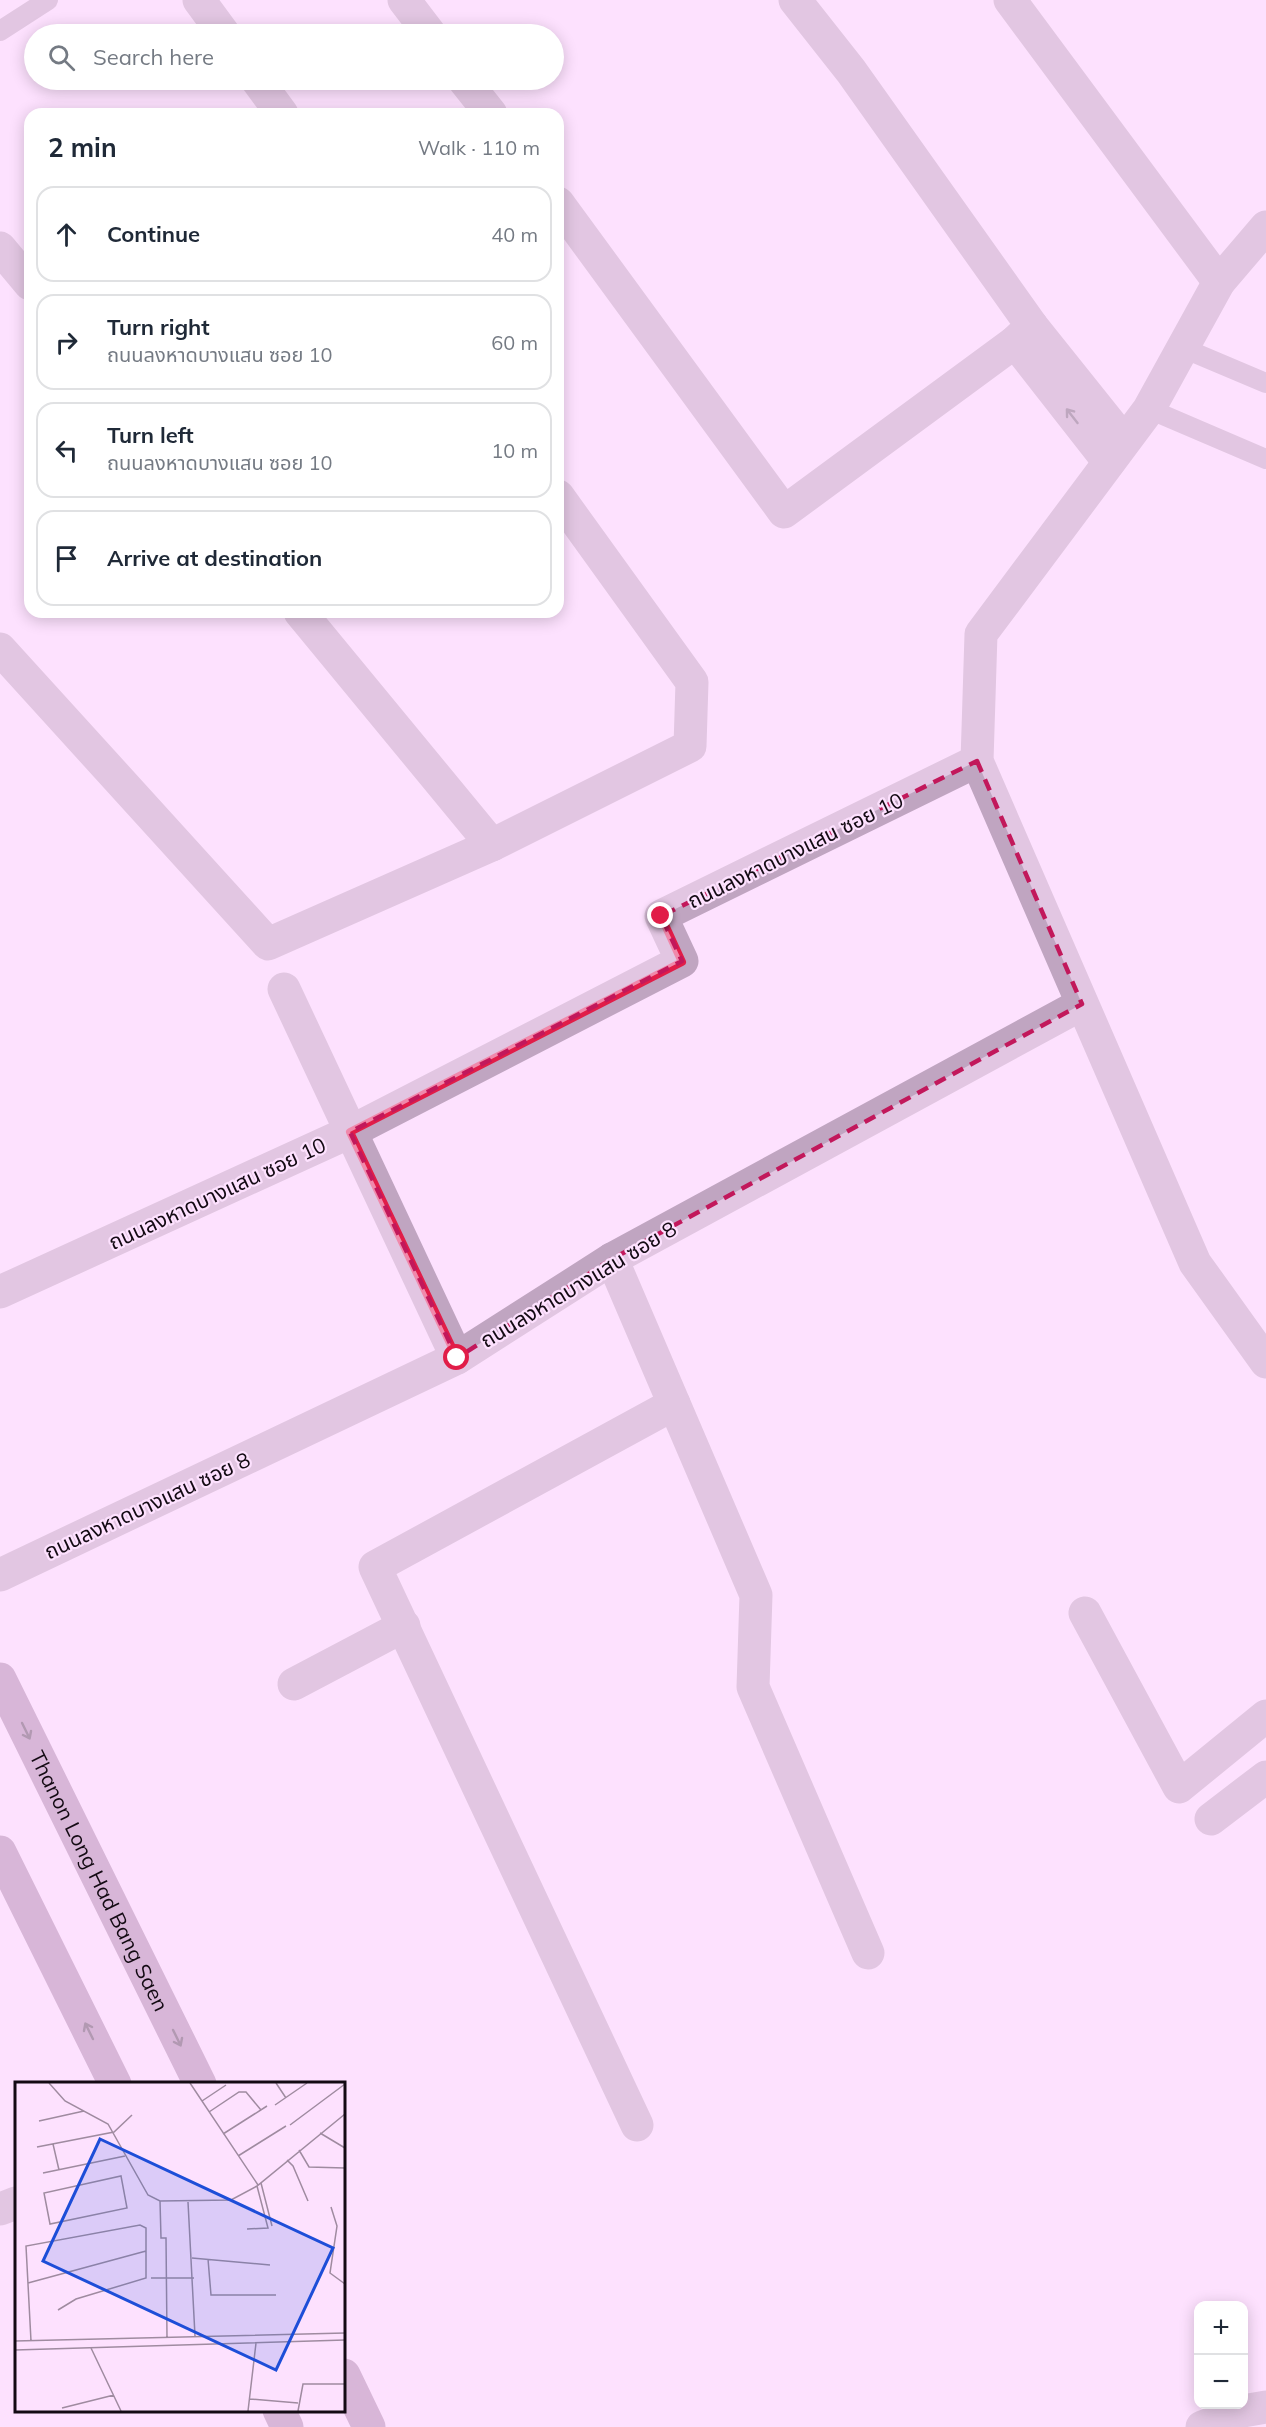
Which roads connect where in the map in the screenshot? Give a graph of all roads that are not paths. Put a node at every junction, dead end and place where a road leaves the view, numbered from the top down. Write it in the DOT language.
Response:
graph roads {
  1 [pos="48,0"];
  2 [pos="200,0"];
  3 [pos="404,0"];
  4 [pos="795,0"];
  5 [pos="1010,0"];
  6 [pos="217,24"];
  7 [pos="422,24"];
  8 [pos="0,31"];
  9 [pos="264,90"];
  10 [pos="472,90"];
  11 [pos="278,108"];
  12 [pos="486,108"];
  13 [pos="564,211"];
  14 [pos="1266,227"];
  15 [pos="0,248"];
  16 [pos="24,277"];
  17 [pos="1219,282"];
  18 [pos="1024,334"];
  19 [pos="1183,348"];
  20 [pos="1266,383"];
  21 [pos="1149,409"];
  22 [pos="1116,451"];
  23 [pos="1266,459"];
  24 [pos="564,504"];
  25 [pos="305,618"];
  26 [pos="0,649"];
  27 [pos="977,761"];
  28 [pos="492,845"];
  29 [pos="284,989"];
  30 [pos="1082,1005"];
  31 [pos="350,1132"];
  32 [pos="612,1259"];
  33 [pos="0,1292"];
  34 [pos="457,1358"];
  35 [pos="1266,1362"];
  36 [pos="674,1404"];
  37 [pos="0,1575"];
  38 [pos="1085,1613"];
  39 [pos="404,1626"];
  40 [pos="0,1679"];
  41 [pos="294,1684"];
  42 [pos="1266,1716"];
  43 [pos="1266,1777"];
  44 [pos="1211,1819"];
  45 [pos="0,1852"];
  46 [pos="868,1953"];
  47 [pos="114,2082"];
  48 [pos="199,2082"];
  49 [pos="637,2125"];
  50 [pos="15,2203"];
  51 [pos="0,2209"];
  52 [pos="345,2377"];
  53 [pos="1266,2407"];
  54 [pos="280,2412"];
  55 [pos="287,2427"];
  56 [pos="369,2427"];
  57 [pos="1202,2427"];
  1 -- 8 [label="lane"];
  2 -- 6 [label="street"];
  3 -- 7 [label="street"];
  4 -- 18 [label="street"];
  5 -- 17 [label="street"];
  9 -- 11 [label="street"];
  10 -- 12 [label="street"];
  13 -- 18 [label="street"];
  14 -- 17 [label="street"];
  15 -- 16 [label="street"];
  17 -- 19 [label="street"];
  18 -- 22 [label="street"];
  19 -- 20 [label="lane"];
  19 -- 21 [label="street"];
  21 -- 22 [label="street"];
  21 -- 23 [label="lane"];
  22 -- 27 [label="street"];
  24 -- 28 [label="street"];
  25 -- 28 [label="street"];
  26 -- 28 [label="street"];
  27 -- 30 [label="street"];
  27 -- 31 [label="street, ถนนลงหาดบางแสน ซอย 10"];
  29 -- 31 [label="street"];
  30 -- 32 [label="street, ถนนลงหาดบางแสน ซอย 8"];
  30 -- 35 [label="street"];
  31 -- 33 [label="street, ถนนลงหาดบางแสน ซอย 10"];
  31 -- 34 [label="street"];
  32 -- 34 [label="street, ถนนลงหาดบางแสน ซอย 8"];
  32 -- 36 [label="street"];
  34 -- 37 [label="street, ถนนลงหาดบางแสน ซอย 8"];
  36 -- 39 [label="street"];
  36 -- 46 [label="street"];
  38 -- 42 [label="street"];
  39 -- 41 [label="street"];
  39 -- 49 [label="street"];
  40 -- 48 [label="main road, Thanon Long Had Bang Saen, one-way"];
  43 -- 44 [label="street"];
  47 -- 45 [label="main road, one-way"];
  50 -- 51 [label="street"];
  52 -- 56 [label="main road"];
  53 -- 57 [label="street"];
  54 -- 55 [label="main road"];
}
